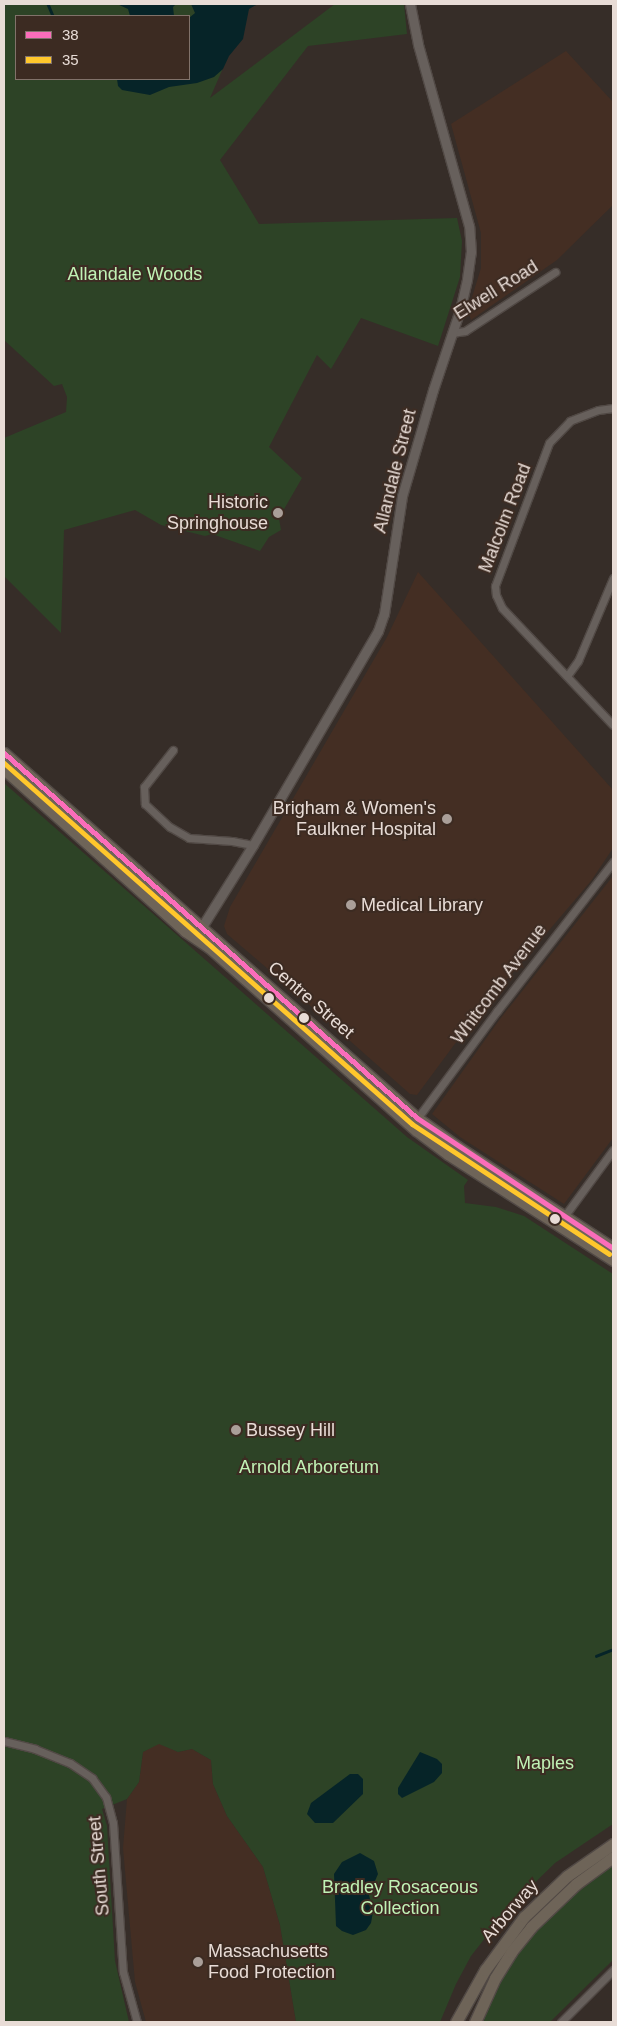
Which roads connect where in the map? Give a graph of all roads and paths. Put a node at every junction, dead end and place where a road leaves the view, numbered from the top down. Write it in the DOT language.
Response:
graph roads {
  1 [pos="410,4"];
  2 [pos="555,272"];
  3 [pos="452,333"];
  4 [pos="613,408"];
  5 [pos="613,578"];
  6 [pos="566,676"];
  7 [pos="613,725"];
  8 [pos="173,750"];
  9 [pos="4,753"];
  10 [pos="4,769"];
  11 [pos="253,845"];
  12 [pos="613,862"];
  13 [pos="202,927"];
  14 [pos="195,938"];
  15 [pos="414,1122"];
  16 [pos="613,1150"];
  17 [pos="561,1220"];
  18 [pos="613,1248"];
  19 [pos="613,1260"];
  20 [pos="4,1741"];
  21 [pos="613,1844"];
  22 [pos="613,1857"];
  23 [pos="613,1970"];
  24 [pos="137,2022"];
  25 [pos="456,2022"];
  26 [pos="475,2022"];
  27 [pos="561,2022"];
  1 -- 3 [label="street, Allandale Street"];
  2 -- 3 [label="street, Elwell Road"];
  3 -- 11 [label="street, Allandale Street"];
  4 -- 6 [label="street, Malcolm Road"];
  5 -- 6 [label="street"];
  6 -- 7 [label="street, Malcolm Road"];
  8 -- 11 [label="street"];
  9 -- 13 [label="highway, Centre Street"];
  10 -- 14 [label="highway, Centre Street"];
  11 -- 13 [label="street, Allandale Street"];
  12 -- 15 [label="street, Whitcomb Avenue"];
  13 -- 14 [label="street, Allandale Street"];
  13 -- 15 [label="highway, Centre Street"];
  14 -- 15 [label="highway, Centre Street"];
  15 -- 17 [label="highway, Centre Street"];
  16 -- 17 [label="street"];
  17 -- 18 [label="highway, Centre Street"];
  17 -- 19 [label="highway, Centre Street"];
  20 -- 24 [label="street, South Street"];
  21 -- 25 [label="highway, Arborway"];
  22 -- 26 [label="highway, Arborway"];
  23 -- 27 [label="street"];
}
